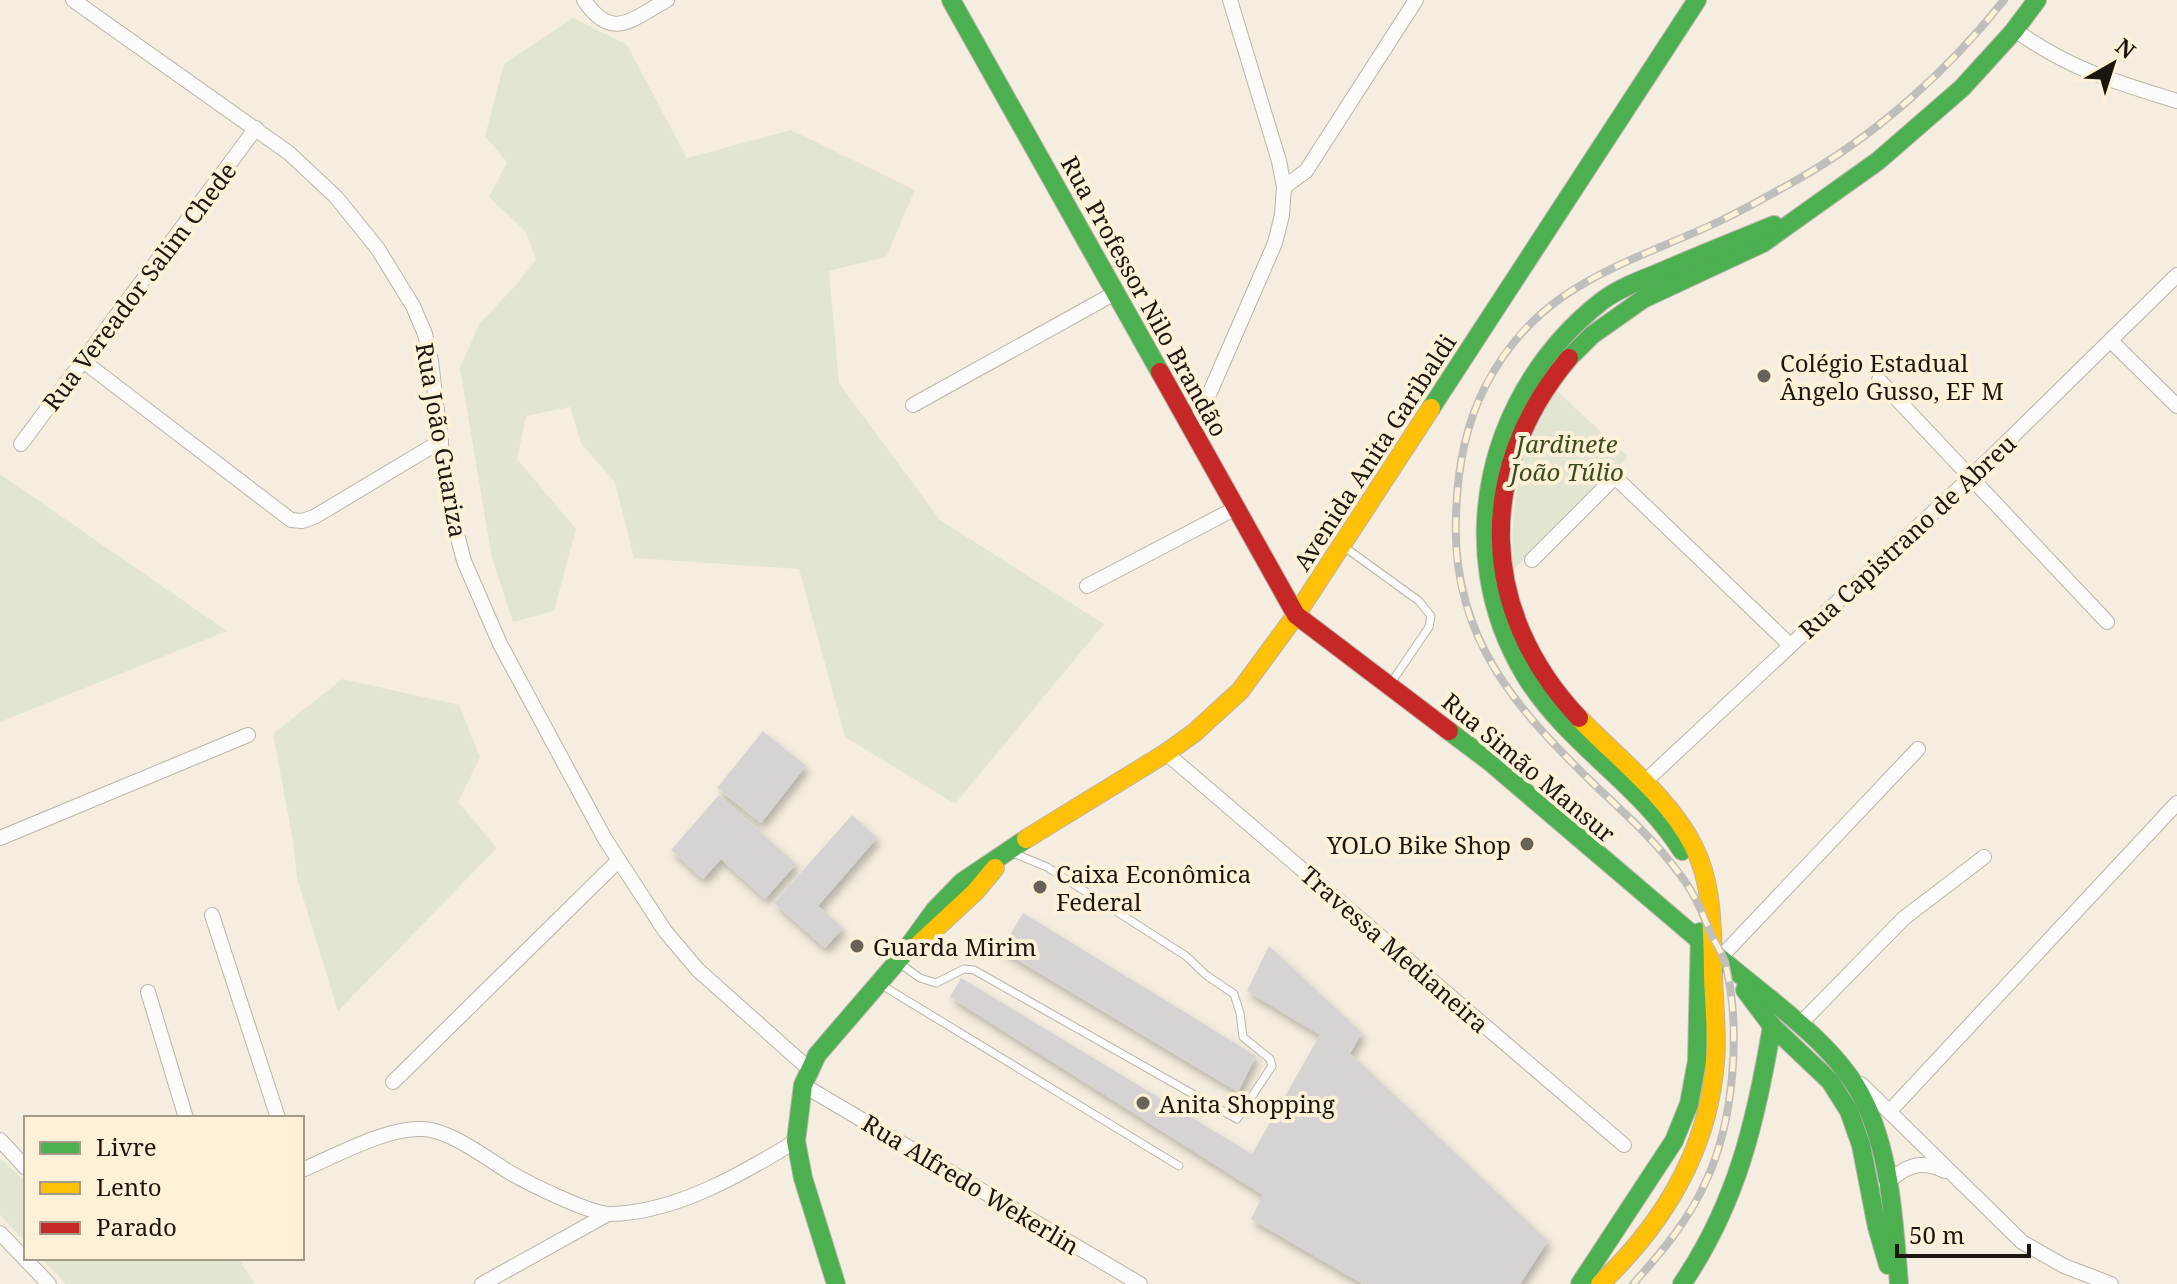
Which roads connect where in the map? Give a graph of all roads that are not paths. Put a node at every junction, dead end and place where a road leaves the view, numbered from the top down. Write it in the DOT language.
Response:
graph roads {
  1 [pos="73,0"];
  2 [pos="584,0"];
  3 [pos="667,0"];
  4 [pos="951,0"];
  5 [pos="1230,0"];
  6 [pos="1416,0"];
  7 [pos="1697,0"];
  8 [pos="2037,0"];
  9 [pos="2015,30"];
  10 [pos="2177,101"];
  11 [pos="256,128"];
  12 [pos="1284,187"];
  13 [pos="2177,275"];
  14 [pos="1115,293"];
  15 [pos="2111,341"];
  16 [pos="83,361"];
  17 [pos="1879,380"];
  18 [pos="913,405"];
  19 [pos="2177,406"];
  20 [pos="1192,429"];
  21 [pos="441,441"];
  22 [pos="21,444"];
  23 [pos="1971,477"];
  24 [pos="1236,508"];
  25 [pos="1341,545"];
  26 [pos="1532,560"];
  27 [pos="1087,586"];
  28 [pos="1296,615"];
  29 [pos="2107,622"];
  30 [pos="1790,645"];
  31 [pos="1390,685"];
  32 [pos="248,735"];
  33 [pos="1918,749"];
  34 [pos="1166,753"];
  35 [pos="1638,788"];
  36 [pos="2177,803"];
  37 [pos="0,838"];
  38 [pos="1010,851"];
  39 [pos="1984,857"];
  40 [pos="618,861"];
  41 [pos="212,915"];
  42 [pos="1714,953"];
  43 [pos="897,962"];
  44 [pos="879,983"];
  45 [pos="1746,991"];
  46 [pos="148,992"];
  47 [pos="1714,1009"];
  48 [pos="1799,1025"];
  49 [pos="1772,1026"];
  50 [pos="1838,1075"];
  51 [pos="806,1077"];
  52 [pos="393,1082"];
  53 [pos="1889,1112"];
  54 [pos="185,1116"];
  55 [pos="277,1116"];
  56 [pos="0,1140"];
  57 [pos="796,1141"];
  58 [pos="1624,1145"];
  59 [pos="24,1166"];
  60 [pos="1179,1166"];
  61 [pos="304,1169"];
  62 [pos="1952,1174"];
  63 [pos="1886,1184"];
  64 [pos="608,1214"];
  65 [pos="0,1233"];
  66 [pos="24,1258"];
  67 [pos="26,1260"];
  68 [pos="49,1284"];
  69 [pos="482,1284"];
  70 [pos="836,1284"];
  71 [pos="1140,1284"];
  72 [pos="1580,1284"];
  73 [pos="1600,1284"];
  74 [pos="1682,1284"];
  75 [pos="1897,1284"];
  76 [pos="2111,1284"];
  1 -- 11 [label="street, Rua João Guariza"];
  2 -- 3 [label="street"];
  4 -- 14 [label="main road, Rua Professor Nilo Brandão"];
  5 -- 12 [label="street"];
  6 -- 12 [label="street"];
  7 -- 25 [label="main road, Avenida Anita Garibaldi"];
  8 -- 9 [label="main road"];
  9 -- 10 [label="street"];
  9 -- 35 [label="main road"];
  11 -- 16 [label="street, Rua Vereador Salim Chede"];
  11 -- 21 [label="street, Rua João Guariza"];
  12 -- 20 [label="street"];
  13 -- 15 [label="street, Rua Capistrano de Abreu"];
  14 -- 18 [label="street"];
  14 -- 20 [label="main road, Rua Professor Nilo Brandão"];
  15 -- 19 [label="street"];
  15 -- 23 [label="street, Rua Capistrano de Abreu"];
  16 -- 21 [label="street"];
  16 -- 22 [label="street, Rua Vereador Salim Chede"];
  17 -- 23 [label="street"];
  20 -- 24 [label="main road, Rua Professor Nilo Brandão"];
  21 -- 40 [label="street, Rua João Guariza"];
  23 -- 29 [label="street"];
  23 -- 30 [label="street, Rua Capistrano de Abreu"];
  24 -- 27 [label="street"];
  24 -- 28 [label="main road, Rua Professor Nilo Brandão"];
  25 -- 28 [label="main road, Avenida Anita Garibaldi"];
  25 -- 31 [label="lane"];
  26 -- 30 [label="street"];
  28 -- 31 [label="main road, Rua Simão Mansur"];
  28 -- 34 [label="main road, Avenida Anita Garibaldi"];
  30 -- 35 [label="street, Rua Capistrano de Abreu"];
  31 -- 42 [label="main road, Rua Simão Mansur"];
  32 -- 37 [label="street"];
  33 -- 42 [label="street"];
  34 -- 38 [label="main road, Avenida Anita Garibaldi"];
  34 -- 58 [label="street, Travessa Medianeira"];
  35 -- 42 [label="main road"];
  36 -- 53 [label="street"];
  38 -- 43 [label="main road, Avenida Anita Garibaldi"];
  38 -- 43 [label="lane"];
  39 -- 48 [label="street"];
  40 -- 51 [label="street, Rua João Guariza"];
  40 -- 52 [label="street"];
  41 -- 55 [label="street"];
  42 -- 45 [label="main road, Rua Simão Mansur"];
  42 -- 47 [label="main road"];
  42 -- 48 [label="main road, Rua Simão Mansur"];
  42 -- 72 [label="main road"];
  43 -- 44 [label="main road, Avenida Anita Garibaldi"];
  44 -- 51 [label="main road, Avenida Anita Garibaldi"];
  44 -- 60 [label="lane"];
  45 -- 47 [label="main road"];
  45 -- 49 [label="main road, Rua Simão Mansur"];
  46 -- 54 [label="street"];
  47 -- 73 [label="main road"];
  48 -- 50 [label="main road, Rua Simão Mansur"];
  49 -- 50 [label="main road, Rua Simão Mansur"];
  49 -- 74 [label="main road"];
  50 -- 53 [label="street, Rua Simão Mansur"];
  50 -- 63 [label="main road"];
  50 -- 75 [label="main road"];
  51 -- 57 [label="main road, Avenida Anita Garibaldi"];
  51 -- 71 [label="street, Rua Alfredo Wekerlin"];
  53 -- 62 [label="street, Rua Simão Mansur"];
  56 -- 59 [label="street"];
  57 -- 64 [label="street"];
  57 -- 70 [label="main road, Avenida Anita Garibaldi"];
  61 -- 64 [label="street"];
  62 -- 63 [label="street"];
  62 -- 76 [label="street, Rua Simão Mansur"];
  63 -- 75 [label="main road"];
  64 -- 69 [label="street"];
  65 -- 66 [label="street"];
  67 -- 68 [label="street"];
}
